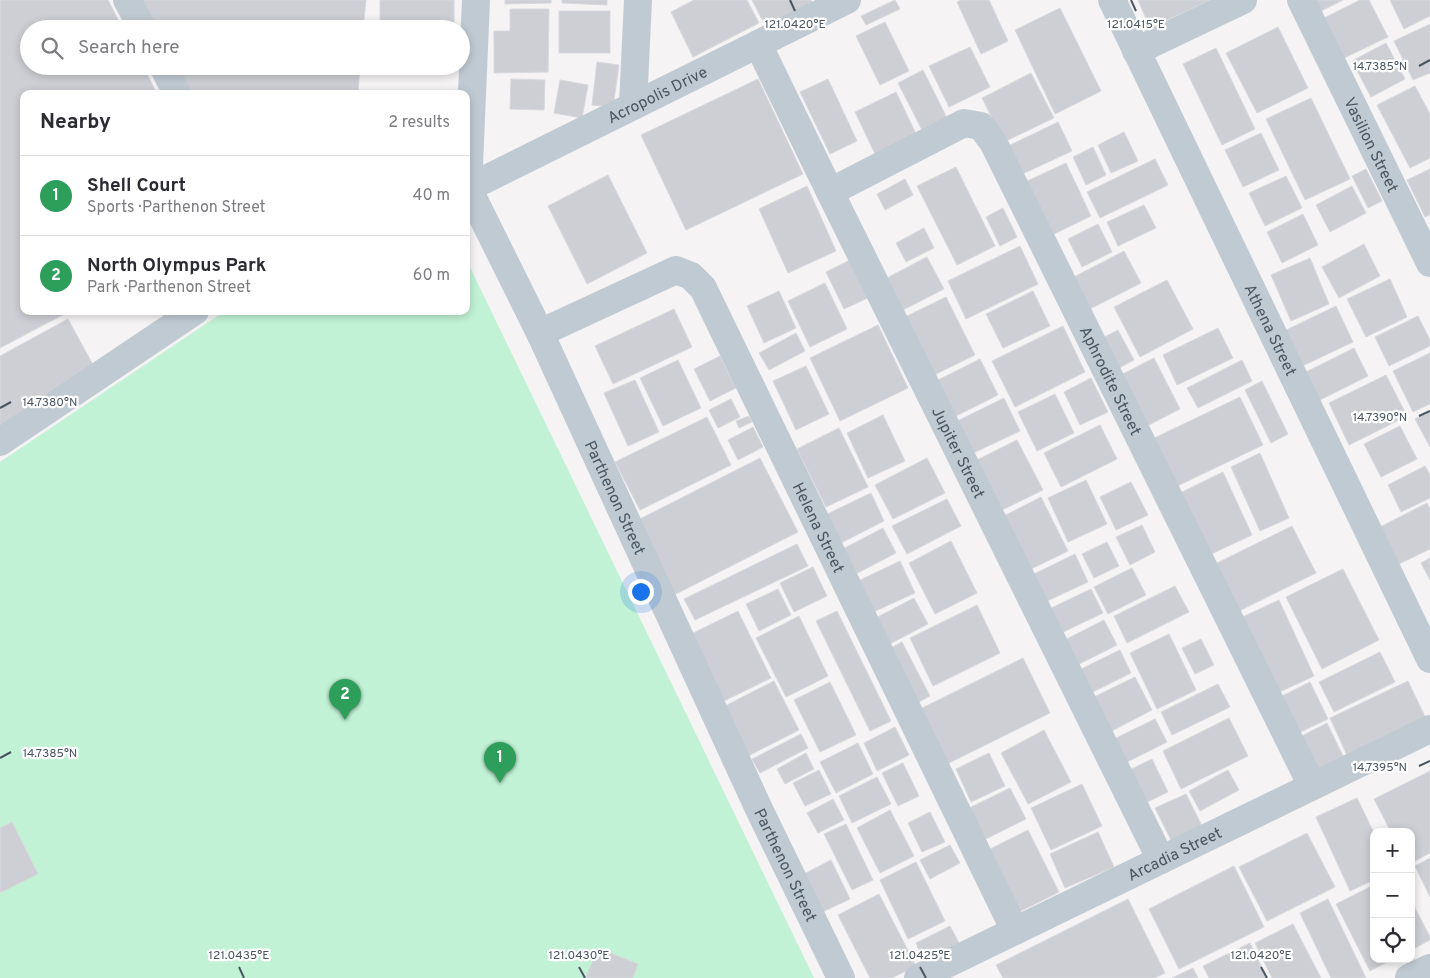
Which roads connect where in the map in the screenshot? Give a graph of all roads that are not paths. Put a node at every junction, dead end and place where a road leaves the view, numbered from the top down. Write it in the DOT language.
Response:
graph roads {
  1 [pos="127,0"];
  2 [pos="476,0"];
  3 [pos="638,0"];
  4 [pos="847,0"];
  5 [pos="1112,0"];
  6 [pos="1243,0"];
  7 [pos="1301,0"];
  8 [pos="138,20"];
  9 [pos="758,44"];
  10 [pos="1136,51"];
  11 [pos="168,75"];
  12 [pos="175,90"];
  13 [pos="633,105"];
  14 [pos="470,141"];
  15 [pos="470,187"];
  16 [pos="470,192"];
  17 [pos="830,192"];
  18 [pos="1430,263"];
  19 [pos="189,315"];
  20 [pos="540,333"];
  21 [pos="0,442"];
  22 [pos="1430,659"];
  23 [pos="1430,729"];
  24 [pos="1312,786"];
  25 [pos="1161,860"];
  26 [pos="1015,931"];
  27 [pos="1430,968"];
  28 [pos="841,978"];
  29 [pos="918,978"];
  30 [pos="1409,978"];
  1 -- 8 [label="street"];
  2 -- 14 [label="street, Parthenon Street"];
  3 -- 13 [label="street"];
  4 -- 9 [label="street, Acropolis Drive"];
  5 -- 10 [label="street, Athena Street"];
  6 -- 10 [label="street"];
  7 -- 18 [label="street, Vasilion Street"];
  9 -- 13 [label="street, Acropolis Drive"];
  9 -- 17 [label="street, Jupiter Street"];
  10 -- 22 [label="street, Athena Street"];
  11 -- 12 [label="street"];
  13 -- 15 [label="street, Acropolis Drive"];
  16 -- 20 [label="street, Parthenon Street"];
  17 -- 24 [label="street, Aphrodite Street"];
  17 -- 25 [label="street, Jupiter Street"];
  19 -- 21 [label="street"];
  20 -- 26 [label="street, Helena Street"];
  20 -- 28 [label="street, Parthenon Street"];
  23 -- 24 [label="street, Arcadia Street"];
  24 -- 25 [label="street, Arcadia Street"];
  25 -- 26 [label="street, Arcadia Street"];
  26 -- 29 [label="street, Arcadia Street"];
  27 -- 30 [label="street"];
}
